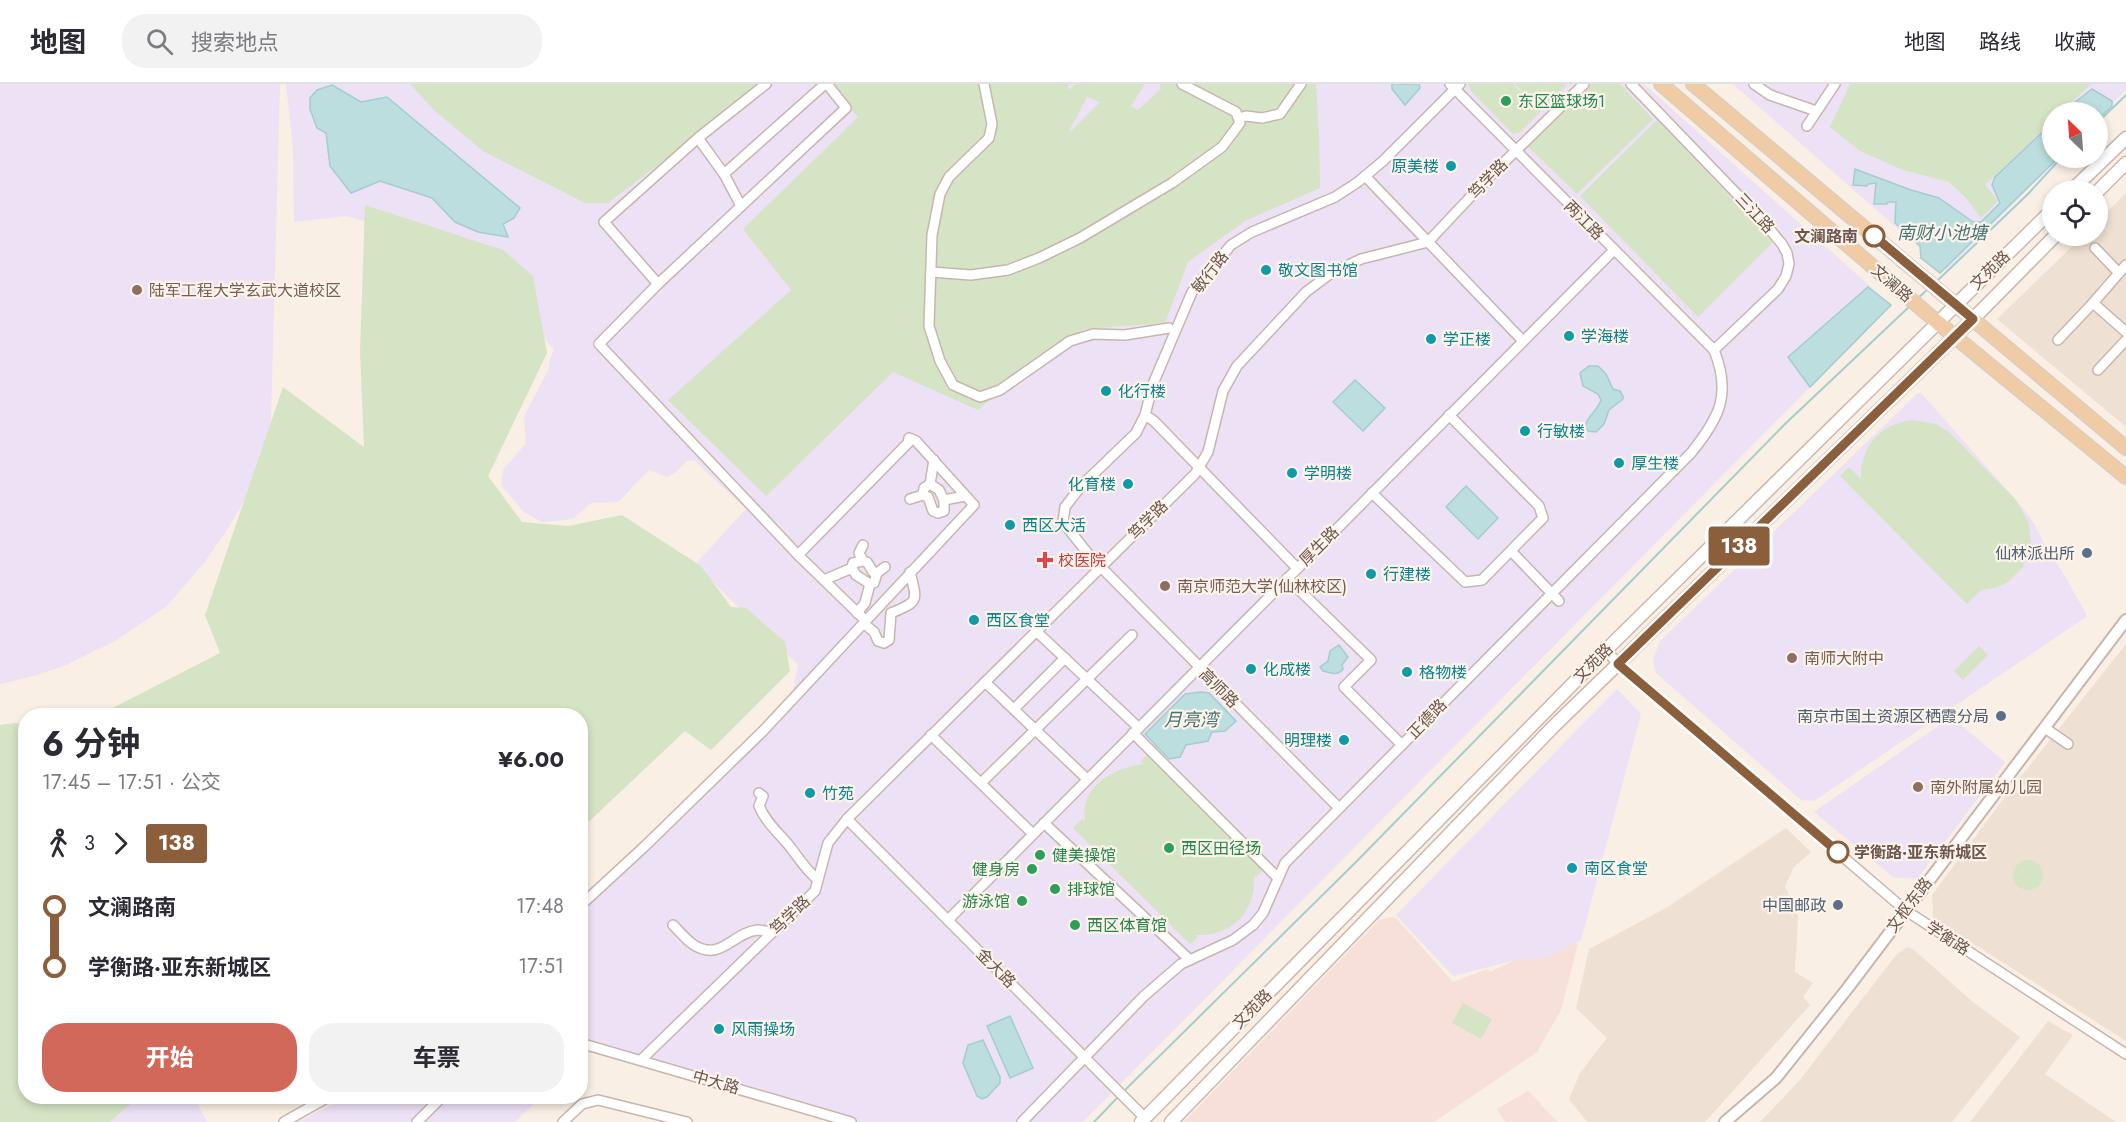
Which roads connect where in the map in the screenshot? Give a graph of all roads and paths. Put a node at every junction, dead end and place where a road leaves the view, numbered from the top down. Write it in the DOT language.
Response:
graph roads {
  1 [pos="766,84"];
  2 [pos="826,84"];
  3 [pos="984,84"];
  4 [pos="1182,84"];
  5 [pos="1301,84"];
  6 [pos="1584,84"];
  7 [pos="1631,84"];
  8 [pos="1661,84"];
  9 [pos="1693,84"];
  10 [pos="1754,84"];
  11 [pos="1835,84"];
  12 [pos="1455,86"];
  13 [pos="1816,111"];
  14 [pos="1238,118"];
  15 [pos="1807,126"];
  16 [pos="698,138"];
  17 [pos="2126,138"];
  18 [pos="1516,151"];
  19 [pos="2126,163"];
  20 [pos="724,174"];
  21 [pos="1365,176"];
  22 [pos="2082,180"];
  23 [pos="2108,181"];
  24 [pos="741,206"];
  25 [pos="2042,220"];
  26 [pos="1428,242"];
  27 [pos="2045,246"];
  28 [pos="2095,248"];
  29 [pos="1614,250"];
  30 [pos="2126,265"];
  31 [pos="931,272"];
  32 [pos="2119,273"];
  33 [pos="658,284"];
  34 [pos="2093,303"];
  35 [pos="1955,304"];
  36 [pos="1973,319"];
  37 [pos="1936,322"];
  38 [pos="1169,328"];
  39 [pos="2126,332"];
  40 [pos="1954,336"];
  41 [pos="2058,340"];
  42 [pos="2126,340"];
  43 [pos="1523,341"];
  44 [pos="1714,350"];
  45 [pos="2098,370"];
  46 [pos="1145,415"];
  47 [pos="1449,415"];
  48 [pos="2126,448"];
  49 [pos="934,460"];
  50 [pos="1199,467"];
  51 [pos="2126,477"];
  52 [pos="930,484"];
  53 [pos="1372,493"];
  54 [pos="923,495"];
  55 [pos="965,496"];
  56 [pos="910,499"];
  57 [pos="944,500"];
  58 [pos="863,545"];
  59 [pos="1511,551"];
  60 [pos="798,555"];
  61 [pos="863,561"];
  62 [pos="1100,567"];
  63 [pos="852,568"];
  64 [pos="1297,568"];
  65 [pos="910,572"];
  66 [pos="1287,578"];
  67 [pos="824,580"];
  68 [pos="870,584"];
  69 [pos="1551,593"];
  70 [pos="1559,601"];
  71 [pos="857,613"];
  72 [pos="2126,620"];
  73 [pos="866,623"];
  74 [pos="1036,631"];
  75 [pos="1132,635"];
  76 [pos="1606,650"];
  77 [pos="1065,658"];
  78 [pos="1618,664"];
  79 [pos="1198,667"];
  80 [pos="1086,679"];
  81 [pos="985,682"];
  82 [pos="1014,709"];
  83 [pos="2045,728"];
  84 [pos="1035,729"];
  85 [pos="1136,730"];
  86 [pos="931,735"];
  87 [pos="2068,744"];
  88 [pos="1402,745"];
  89 [pos="1087,779"];
  90 [pos="981,783"];
  91 [pos="759,793"];
  92 [pos="1339,808"];
  93 [pos="847,819"];
  94 [pos="1044,823"];
  95 [pos="1033,834"];
  96 [pos="1278,878"];
  97 [pos="818,880"];
  98 [pos="588,899"];
  99 [pos="1905,909"];
  100 [pos="948,920"];
  101 [pos="673,925"];
  102 [pos="772,933"];
  103 [pos="1190,960"];
  104 [pos="588,1045"];
  105 [pos="2126,1054"];
  106 [pos="1085,1057"];
  107 [pos="641,1060"];
  108 [pos="588,1102"];
  109 [pos="316,1104"];
  110 [pos="435,1104"];
  111 [pos="582,1104"];
  112 [pos="1145,1121"];
  113 [pos="284,1122"];
  114 [pos="417,1122"];
  115 [pos="563,1122"];
  116 [pos="687,1122"];
  117 [pos="851,1122"];
  118 [pos="1022,1122"];
  119 [pos="1171,1122"];
  120 [pos="1725,1122"];
  1 -- 16 [label="street"];
  2 -- 20 [label="street"];
  2 -- 24 [label="street"];
  3 -- 31 [label="street"];
  4 -- 14 [label="street"];
  5 -- 14 [label="street"];
  6 -- 18 [label="street, 笃学路"];
  7 -- 44 [label="street, 三江路"];
  8 -- 37 [label="main road, 文澜路"];
  9 -- 35 [label="main road, 文澜路"];
  10 -- 13 [label="street"];
  11 -- 13 [label="street"];
  12 -- 18 [label="street, 两江路"];
  12 -- 21 [label="street, 敏行路"];
  13 -- 15 [label="street"];
  14 -- 31 [label="street"];
  16 -- 20 [label="street"];
  16 -- 33 [label="street"];
  17 -- 22 [label="main road"];
  18 -- 26 [label="street, 笃学路"];
  18 -- 29 [label="street, 两江路"];
  19 -- 23 [label="main road"];
  20 -- 24 [label="street"];
  21 -- 26 [label="street"];
  21 -- 46 [label="street, 敏行路"];
  24 -- 33 [label="street"];
  25 -- 35 [label="main road, 文苑路"];
  26 -- 43 [label="street"];
  26 -- 50 [label="street, 笃学路"];
  27 -- 36 [label="main road, 文苑路"];
  28 -- 32 [label="street"];
  29 -- 43 [label="street, 厚生路"];
  29 -- 44 [label="street, 两江路"];
  30 -- 32 [label="street"];
  31 -- 38 [label="street"];
  32 -- 34 [label="street"];
  33 -- 60 [label="street"];
  34 -- 39 [label="street"];
  34 -- 41 [label="street"];
  35 -- 36 [label="main road, 文澜路"];
  35 -- 37 [label="main road, 文苑路"];
  36 -- 40 [label="main road, 文苑路"];
  36 -- 48 [label="main road, 文澜路"];
  37 -- 40 [label="main road, 文澜路"];
  37 -- 76 [label="main road, 文苑路"];
  40 -- 51 [label="main road, 文澜路"];
  40 -- 78 [label="main road, 文苑路"];
  42 -- 45 [label="street"];
  43 -- 47 [label="street, 厚生路"];
  44 -- 69 [label="street, 正德路"];
  46 -- 50 [label="street"];
  46 -- 62 [label="street, 敏行路"];
  47 -- 53 [label="street, 厚生路"];
  47 -- 59 [label="street"];
  49 -- 52 [label="street"];
  49 -- 55 [label="street"];
  49 -- 60 [label="street"];
  50 -- 62 [label="street, 笃学路"];
  50 -- 64 [label="street"];
  52 -- 54 [label="street"];
  52 -- 57 [label="street"];
  53 -- 59 [label="street"];
  53 -- 64 [label="street, 厚生路"];
  54 -- 56 [label="street"];
  54 -- 57 [label="street"];
  55 -- 57 [label="street"];
  55 -- 65 [label="street"];
  58 -- 61 [label="street"];
  59 -- 69 [label="street"];
  60 -- 67 [label="street"];
  61 -- 63 [label="street"];
  61 -- 68 [label="street"];
  62 -- 74 [label="street, 笃学路"];
  62 -- 79 [label="street, 高师路"];
  63 -- 67 [label="street"];
  63 -- 68 [label="street"];
  64 -- 66 [label="street, 厚生路"];
  65 -- 73 [label="street"];
  65 -- 73 [label="street"];
  66 -- 79 [label="street, 厚生路"];
  66 -- 88 [label="street"];
  67 -- 71 [label="street"];
  68 -- 71 [label="street"];
  69 -- 70 [label="street"];
  69 -- 88 [label="street, 正德路"];
  71 -- 73 [label="street"];
  72 -- 83 [label="street, 文枢东路"];
  73 -- 98 [label="street"];
  74 -- 77 [label="street"];
  74 -- 81 [label="street, 笃学路"];
  75 -- 80 [label="street"];
  76 -- 78 [label="street, 学衡路"];
  76 -- 112 [label="main road, 文苑路"];
  77 -- 80 [label="street"];
  77 -- 82 [label="street"];
  78 -- 99 [label="street, 学衡路"];
  78 -- 119 [label="main road, 文苑路"];
  79 -- 85 [label="street, 厚生路"];
  79 -- 92 [label="street, 高师路"];
  80 -- 84 [label="street"];
  80 -- 85 [label="street"];
  81 -- 82 [label="street"];
  81 -- 86 [label="street, 笃学路"];
  82 -- 84 [label="street"];
  83 -- 87 [label="street"];
  83 -- 99 [label="street, 文枢东路"];
  84 -- 89 [label="street"];
  84 -- 90 [label="street"];
  85 -- 89 [label="street, 厚生路"];
  85 -- 96 [label="street"];
  86 -- 90 [label="street"];
  86 -- 93 [label="street, 笃学路"];
  88 -- 92 [label="street, 正德路"];
  89 -- 94 [label="street, 厚生路"];
  90 -- 95 [label="street"];
  91 -- 97 [label="street"];
  92 -- 96 [label="street, 正德路"];
  93 -- 97 [label="street, 笃学路"];
  93 -- 100 [label="street, 金大路"];
  94 -- 95 [label="street, 厚生路"];
  94 -- 103 [label="street"];
  95 -- 100 [label="street, 厚生路"];
  96 -- 103 [label="street, 正德路"];
  97 -- 102 [label="street, 笃学路"];
  99 -- 105 [label="street, 学衡路"];
  99 -- 120 [label="street, 文枢东路"];
  100 -- 106 [label="street, 金大路"];
  101 -- 102 [label="street"];
  102 -- 107 [label="street, 笃学路"];
  103 -- 106 [label="street, 正德路"];
  104 -- 107 [label="street, 中大路"];
  106 -- 112 [label="street, 金大路"];
  106 -- 118 [label="street"];
  107 -- 117 [label="street, 中大路"];
  108 -- 116 [label="street"];
  109 -- 113 [label="street"];
  110 -- 114 [label="street"];
  111 -- 115 [label="street"];
}
